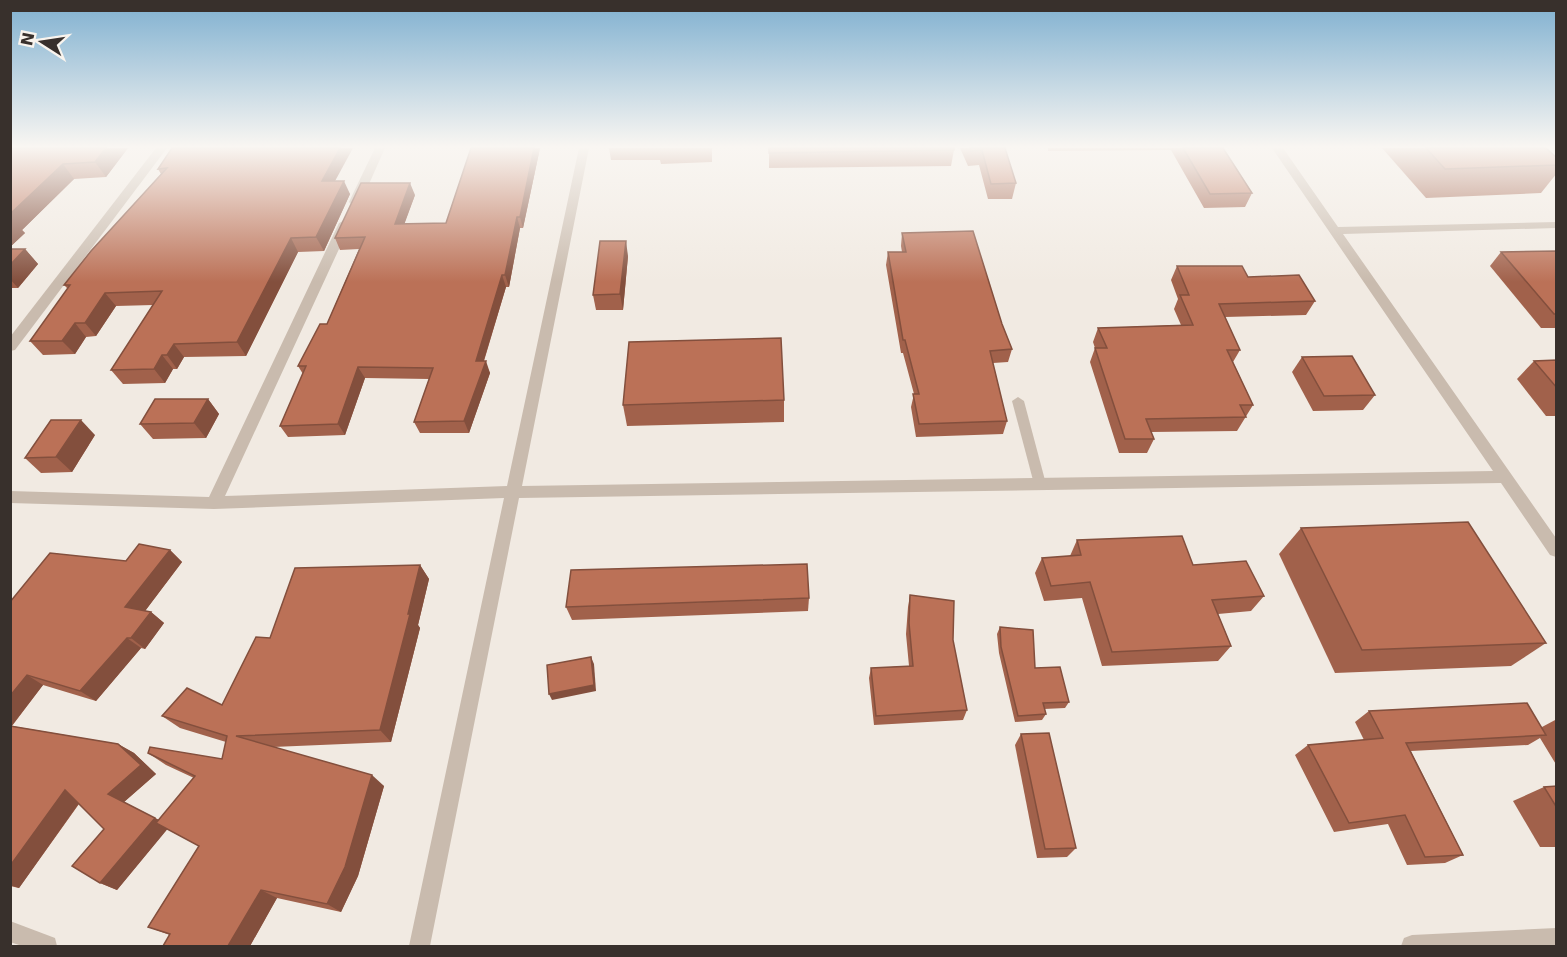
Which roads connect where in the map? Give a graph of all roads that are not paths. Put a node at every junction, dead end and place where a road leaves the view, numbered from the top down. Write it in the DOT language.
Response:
graph roads {
  1 [pos="128,193"];
  2 [pos="359,193"];
  3 [pos="575,193"];
  4 [pos="1308,193"];
  5 [pos="1557,225"];
  6 [pos="1334,231"];
  7 [pos="10,347"];
  8 [pos="1018,401"];
  9 [pos="1505,477"];
  10 [pos="1040,484"];
  11 [pos="515,492"];
  12 [pos="10,497"];
  13 [pos="214,503"];
  14 [pos="1557,550"];
  15 [pos="10,931"];
  16 [pos="1557,939"];
  17 [pos="47,946"];
  18 [pos="419,946"];
  19 [pos="1412,946"];
  1 -- 7 [label="street"];
  2 -- 13 [label="street"];
  3 -- 11 [label="street"];
  4 -- 6 [label="street"];
  5 -- 6 [label="street"];
  6 -- 9 [label="street"];
  8 -- 10 [label="lane"];
  9 -- 10 [label="street"];
  9 -- 14 [label="street"];
  10 -- 11 [label="street"];
  11 -- 13 [label="street"];
  11 -- 18 [label="street"];
  12 -- 13 [label="street"];
  15 -- 17 [label="street"];
  16 -- 19 [label="street"];
}
